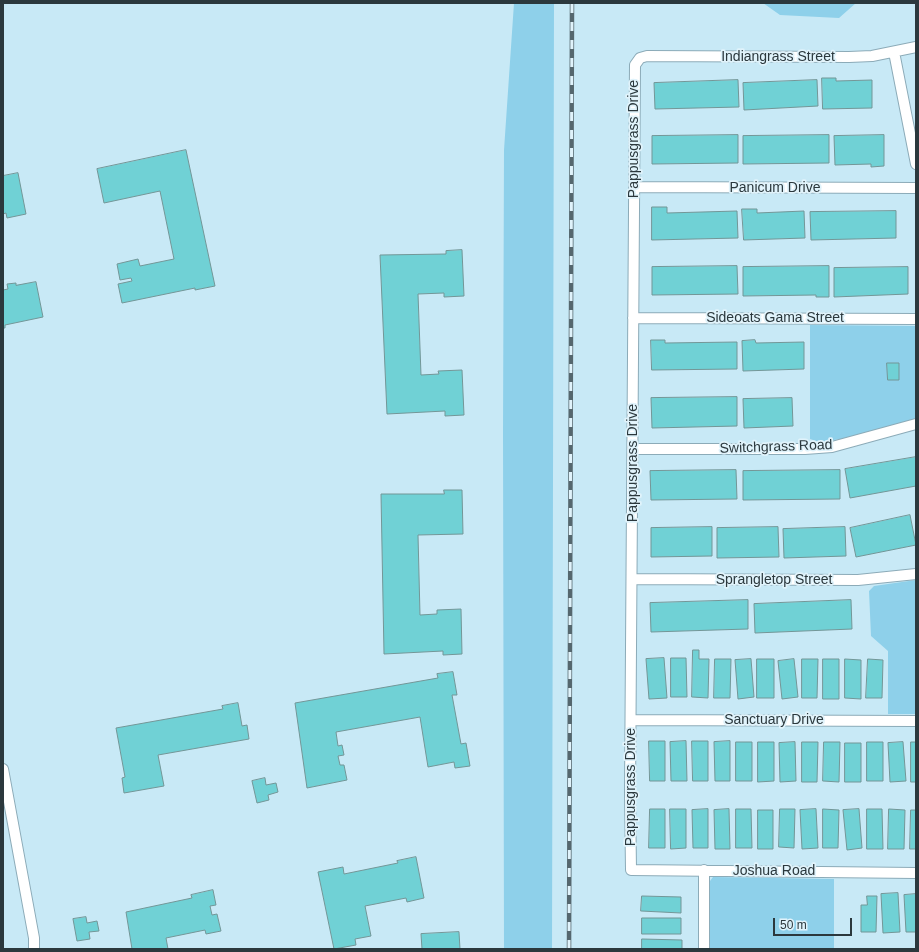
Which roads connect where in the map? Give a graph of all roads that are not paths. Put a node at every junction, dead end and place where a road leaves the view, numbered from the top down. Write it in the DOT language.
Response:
graph roads {
  1 [pos="916,47"];
  2 [pos="894,52"];
  3 [pos="640,58"];
  4 [pos="916,164"];
  5 [pos="634,187"];
  6 [pos="916,188"];
  7 [pos="633,318"];
  8 [pos="916,319"];
  9 [pos="916,424"];
  10 [pos="633,449"];
  11 [pos="916,574"];
  12 [pos="632,579"];
  13 [pos="632,720"];
  14 [pos="916,721"];
  15 [pos="3,769"];
  16 [pos="631,870"];
  17 [pos="704,870"];
  18 [pos="916,873"];
  19 [pos="34,949"];
  20 [pos="704,949"];
  1 -- 2 [label="street, Indiangrass Street"];
  2 -- 3 [label="street, Indiangrass Street"];
  2 -- 4 [label="street"];
  3 -- 5 [label="street, Pappusgrass Drive"];
  5 -- 6 [label="street, Panicum Drive"];
  5 -- 7 [label="street, Pappusgrass Drive"];
  7 -- 8 [label="street, Sideoats Gama Street"];
  7 -- 10 [label="street, Pappusgrass Drive"];
  9 -- 10 [label="street, Switchgrass Road"];
  10 -- 12 [label="street, Pappusgrass Drive"];
  11 -- 12 [label="street, Sprangletop Street"];
  12 -- 13 [label="street, Pappusgrass Drive"];
  13 -- 14 [label="street, Sanctuary Drive"];
  13 -- 16 [label="street, Pappusgrass Drive"];
  15 -- 19 [label="street"];
  16 -- 17 [label="street, Joshua Road"];
  17 -- 18 [label="street, Joshua Road"];
  17 -- 20 [label="street"];
}
